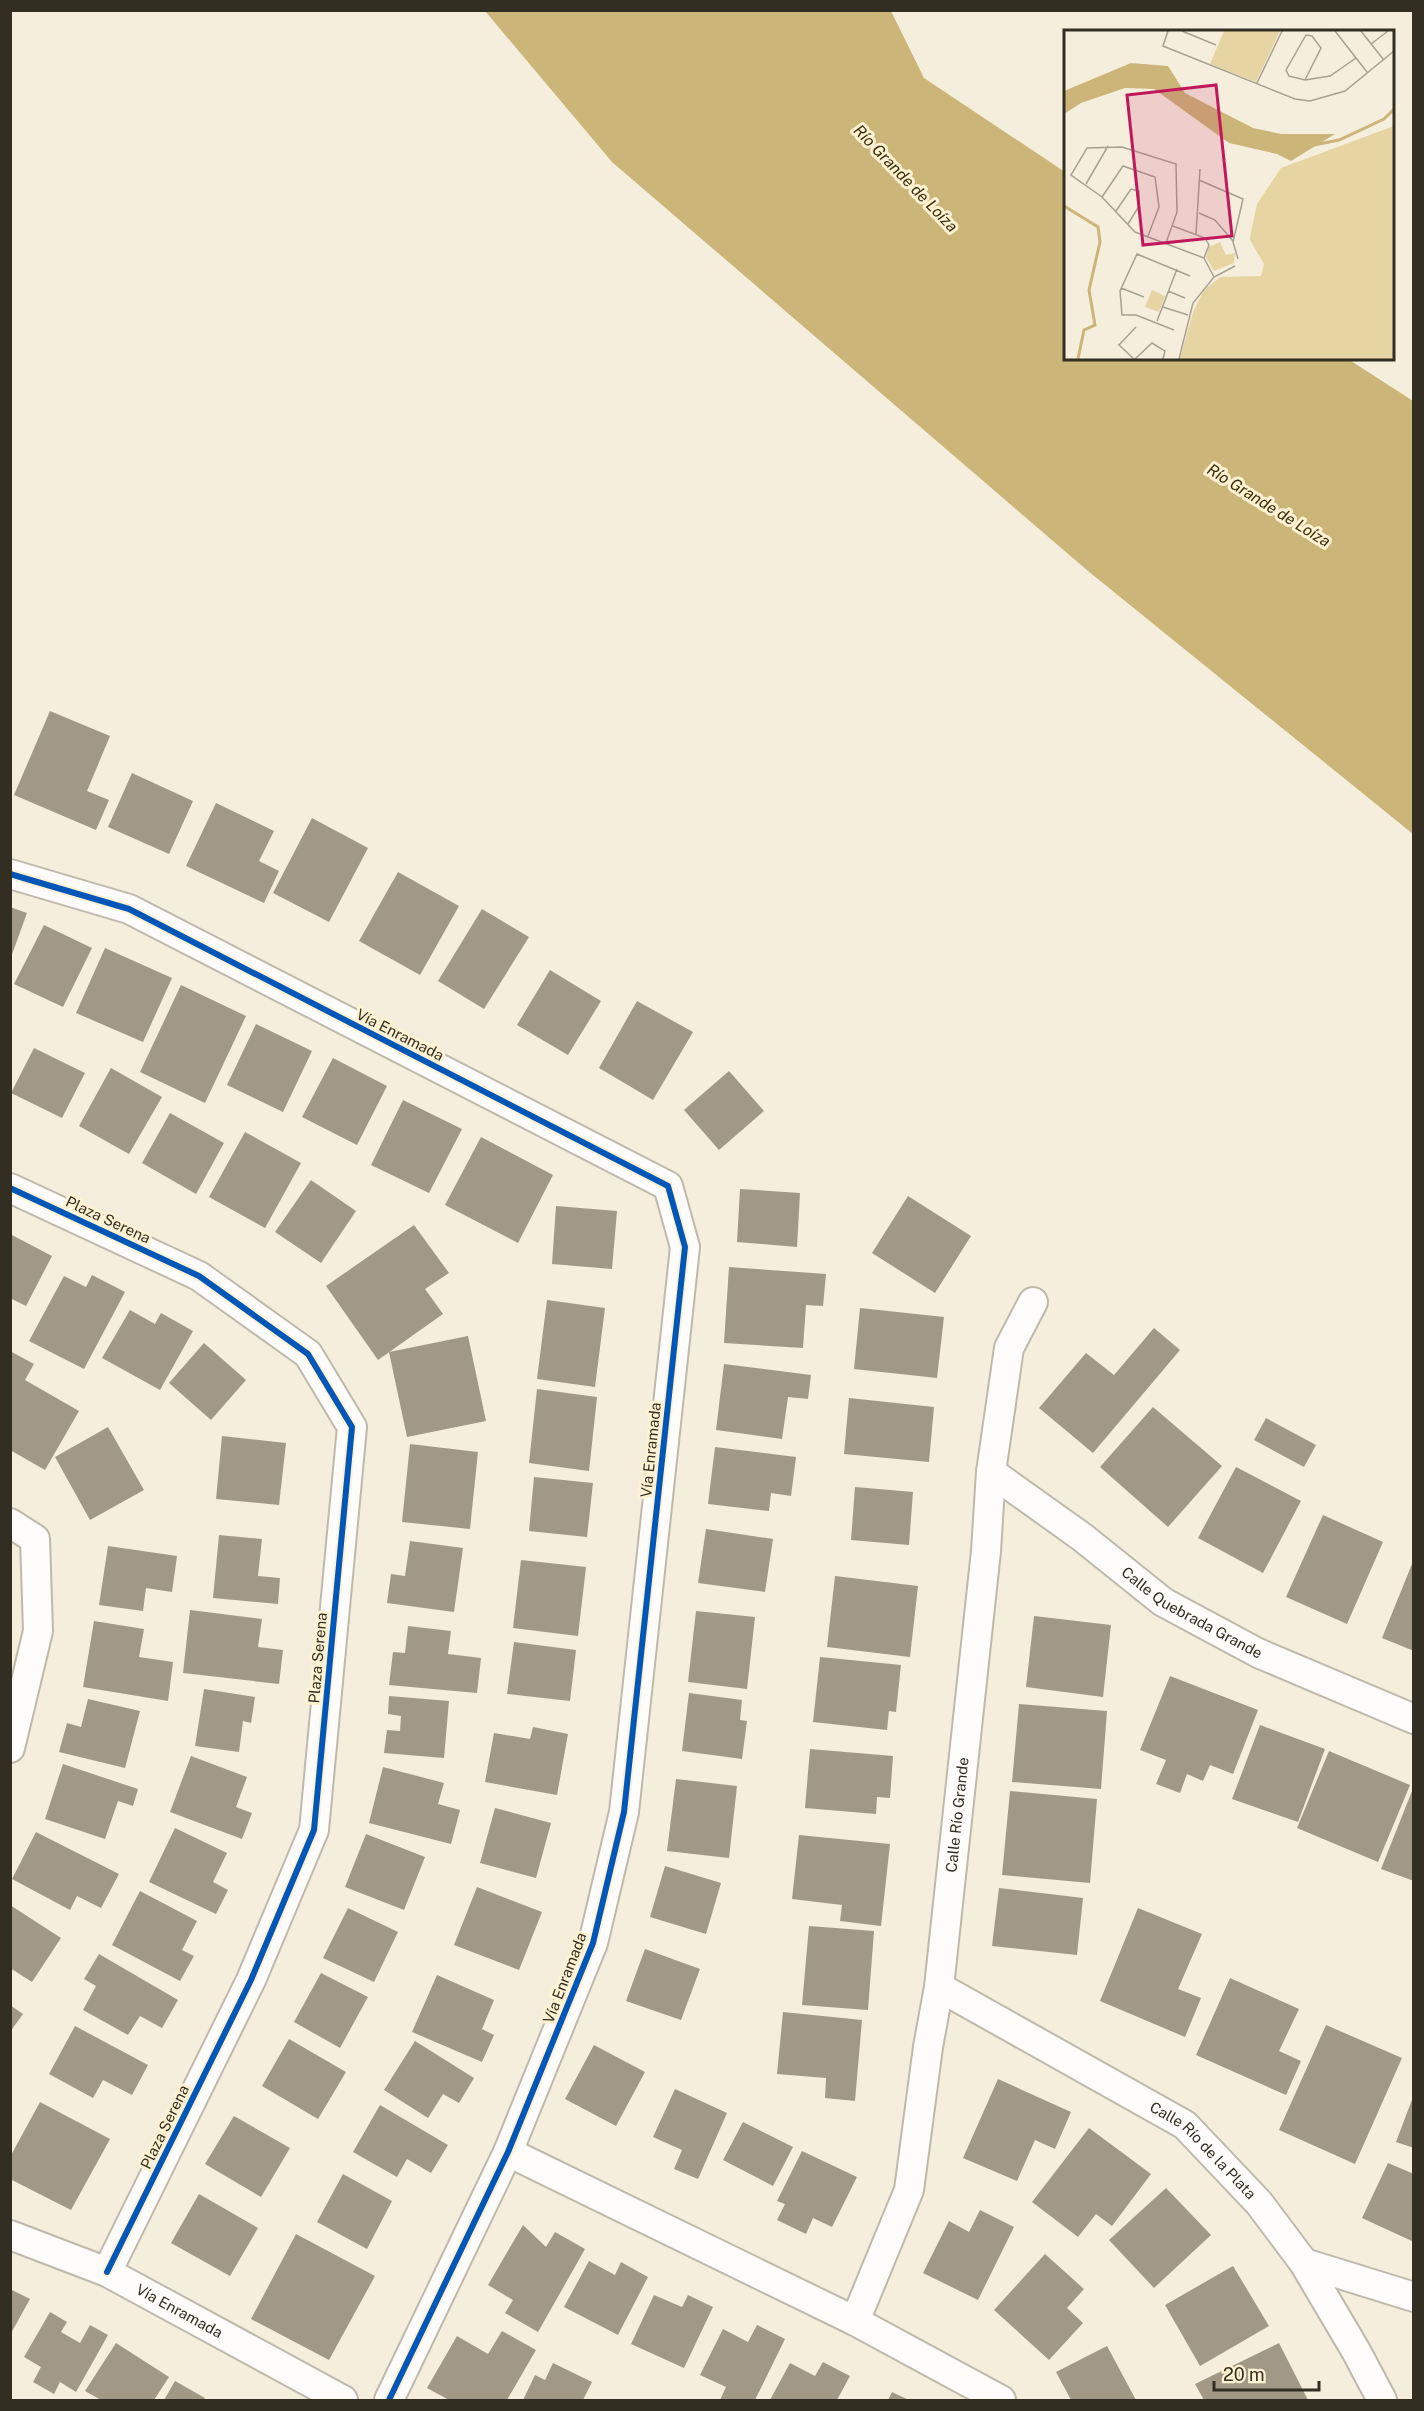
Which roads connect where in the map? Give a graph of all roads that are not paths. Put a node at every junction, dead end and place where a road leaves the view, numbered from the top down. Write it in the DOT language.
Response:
graph roads {
  1 [pos="10,874"];
  2 [pos="10,1188"];
  3 [pos="1033,1302"];
  4 [pos="991,1472"];
  5 [pos="10,1523"];
  6 [pos="1413,1719"];
  7 [pos="10,1748"];
  8 [pos="939,1987"];
  9 [pos="508,2152"];
  10 [pos="10,2235"];
  11 [pos="1304,2263"];
  12 [pos="107,2272"];
  13 [pos="1413,2297"];
  14 [pos="855,2321"];
  15 [pos="343,2400"];
  16 [pos="389,2400"];
  17 [pos="1001,2400"];
  18 [pos="1382,2400"];
  1 -- 9 [label="street, Vía Enramada"];
  2 -- 12 [label="street, Plaza Serena"];
  3 -- 4 [label="street, Calle Río Grande"];
  4 -- 6 [label="street, Calle Quebrada Grande"];
  4 -- 8 [label="street, Calle Río Grande"];
  5 -- 7 [label="street"];
  8 -- 11 [label="street, Calle Río de la Plata"];
  8 -- 14 [label="street, Calle Río Grande"];
  9 -- 14 [label="street"];
  9 -- 16 [label="street, Vía Enramada"];
  10 -- 12 [label="street, Vía Enramada"];
  11 -- 13 [label="street"];
  11 -- 18 [label="street, Calle Río de la Plata"];
  12 -- 15 [label="street, Vía Enramada"];
  14 -- 17 [label="street"];
}
